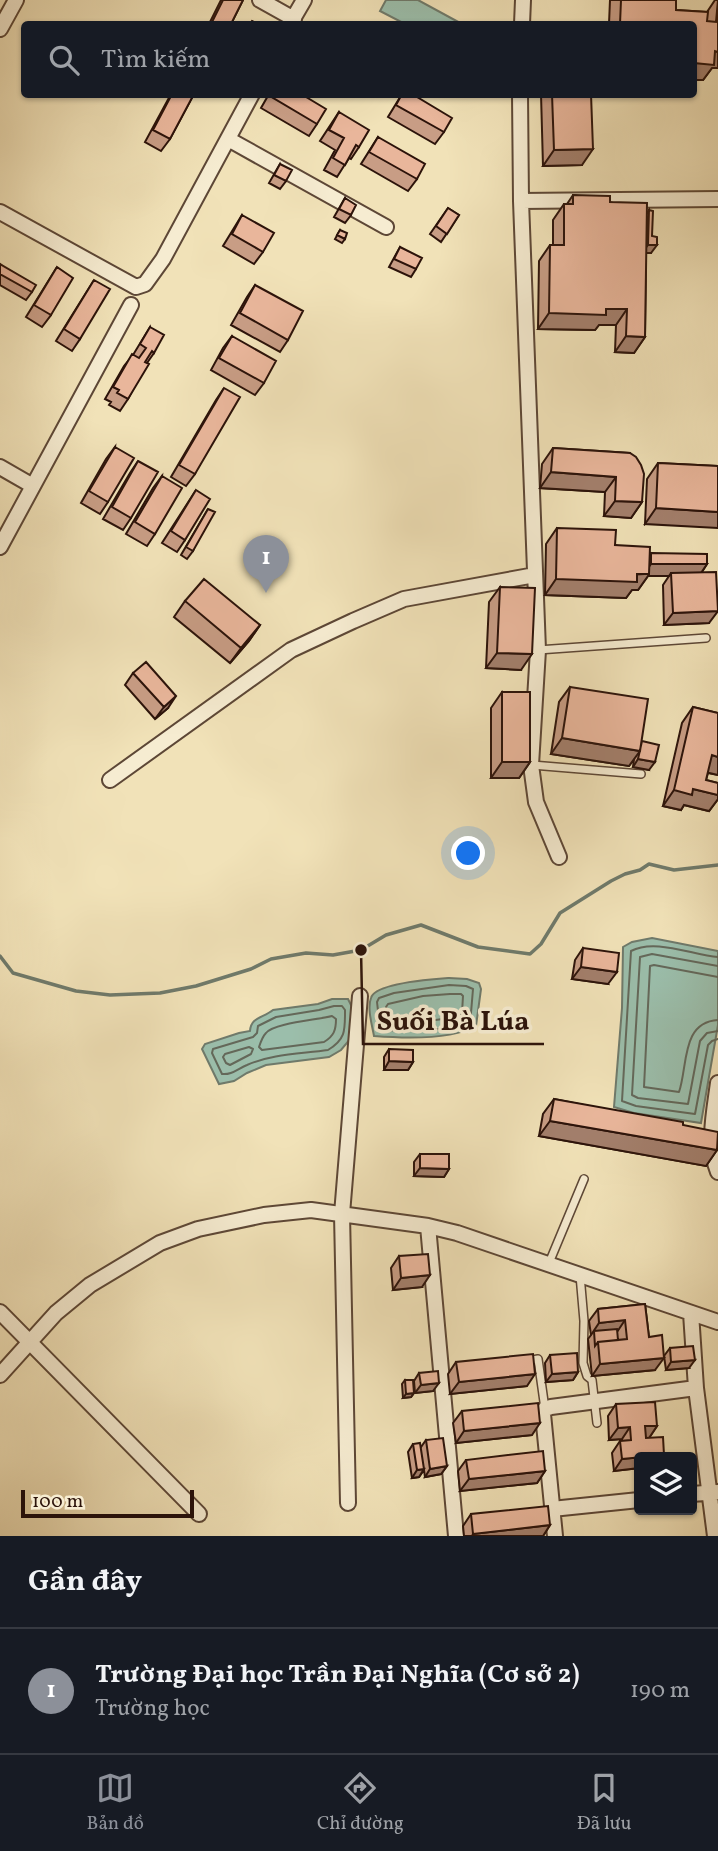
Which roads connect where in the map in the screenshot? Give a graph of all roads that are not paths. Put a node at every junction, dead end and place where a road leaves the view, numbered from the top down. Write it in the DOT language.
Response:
graph roads {
  1 [pos="16,0"];
  2 [pos="260,0"];
  3 [pos="304,0"];
  4 [pos="523,0"];
  5 [pos="291,21"];
  6 [pos="293,21"];
  7 [pos="523,21"];
  8 [pos="0,29"];
  9 [pos="250,98"];
  10 [pos="520,98"];
  11 [pos="228,139"];
  12 [pos="718,199"];
  13 [pos="521,201"];
  14 [pos="0,212"];
  15 [pos="386,227"];
  16 [pos="131,306"];
  17 [pos="0,467"];
  18 [pos="33,486"];
  19 [pos="0,547"];
  20 [pos="535,575"];
  21 [pos="706,638"];
  22 [pos="538,650"];
  23 [pos="531,765"];
  24 [pos="641,774"];
  25 [pos="110,780"];
  26 [pos="559,857"];
  27 [pos="360,996"];
  28 [pos="718,1083"];
  29 [pos="718,1172"];
  30 [pos="584,1179"];
  31 [pos="342,1214"];
  32 [pos="428,1226"];
  33 [pos="549,1263"];
  34 [pos="580,1274"];
  35 [pos="0,1312"];
  36 [pos="691,1312"];
  37 [pos="718,1322"];
  38 [pos="29,1342"];
  39 [pos="583,1354"];
  40 [pos="572,1355"];
  41 [pos="549,1357"];
  42 [pos="538,1359"];
  43 [pos="514,1363"];
  44 [pos="0,1375"];
  45 [pos="696,1388"];
  46 [pos="595,1401"];
  47 [pos="545,1409"];
  48 [pos="597,1423"];
  49 [pos="714,1492"];
  50 [pos="634,1501"];
  51 [pos="348,1503"];
  52 [pos="552,1509"];
  53 [pos="199,1514"];
  54 [pos="456,1536"];
  55 [pos="555,1536"];
  56 [pos="715,1536"];
  1 -- 8 [label="street"];
  2 -- 5 [label="street"];
  3 -- 6 [label="street"];
  4 -- 7 [label="street"];
  9 -- 11 [label="street"];
  10 -- 13 [label="street"];
  11 -- 14 [label="street"];
  11 -- 15 [label="street"];
  12 -- 13 [label="street"];
  13 -- 20 [label="street"];
  16 -- 18 [label="street"];
  17 -- 18 [label="street"];
  18 -- 19 [label="street"];
  20 -- 22 [label="street"];
  20 -- 25 [label="street"];
  21 -- 22 [label="lane"];
  22 -- 23 [label="street"];
  23 -- 24 [label="lane"];
  23 -- 26 [label="street"];
  27 -- 31 [label="street"];
  28 -- 29 [label="street"];
  30 -- 33 [label="lane"];
  31 -- 32 [label="street"];
  31 -- 38 [label="street"];
  31 -- 51 [label="street"];
  32 -- 33 [label="street"];
  32 -- 54 [label="street"];
  33 -- 34 [label="street"];
  34 -- 36 [label="street"];
  34 -- 39 [label="lane"];
  35 -- 38 [label="street"];
  36 -- 37 [label="street"];
  36 -- 45 [label="street"];
  38 -- 44 [label="street"];
  38 -- 53 [label="street"];
  39 -- 40 [label="lane"];
  39 -- 46 [label="lane"];
  41 -- 42 [label="lane"];
  42 -- 43 [label="lane"];
  42 -- 47 [label="lane"];
  45 -- 46 [label="street"];
  45 -- 49 [label="street"];
  46 -- 47 [label="street"];
  46 -- 48 [label="lane"];
  47 -- 52 [label="street"];
  49 -- 56 [label="street"];
  50 -- 52 [label="street"];
  52 -- 55 [label="street"];
}
